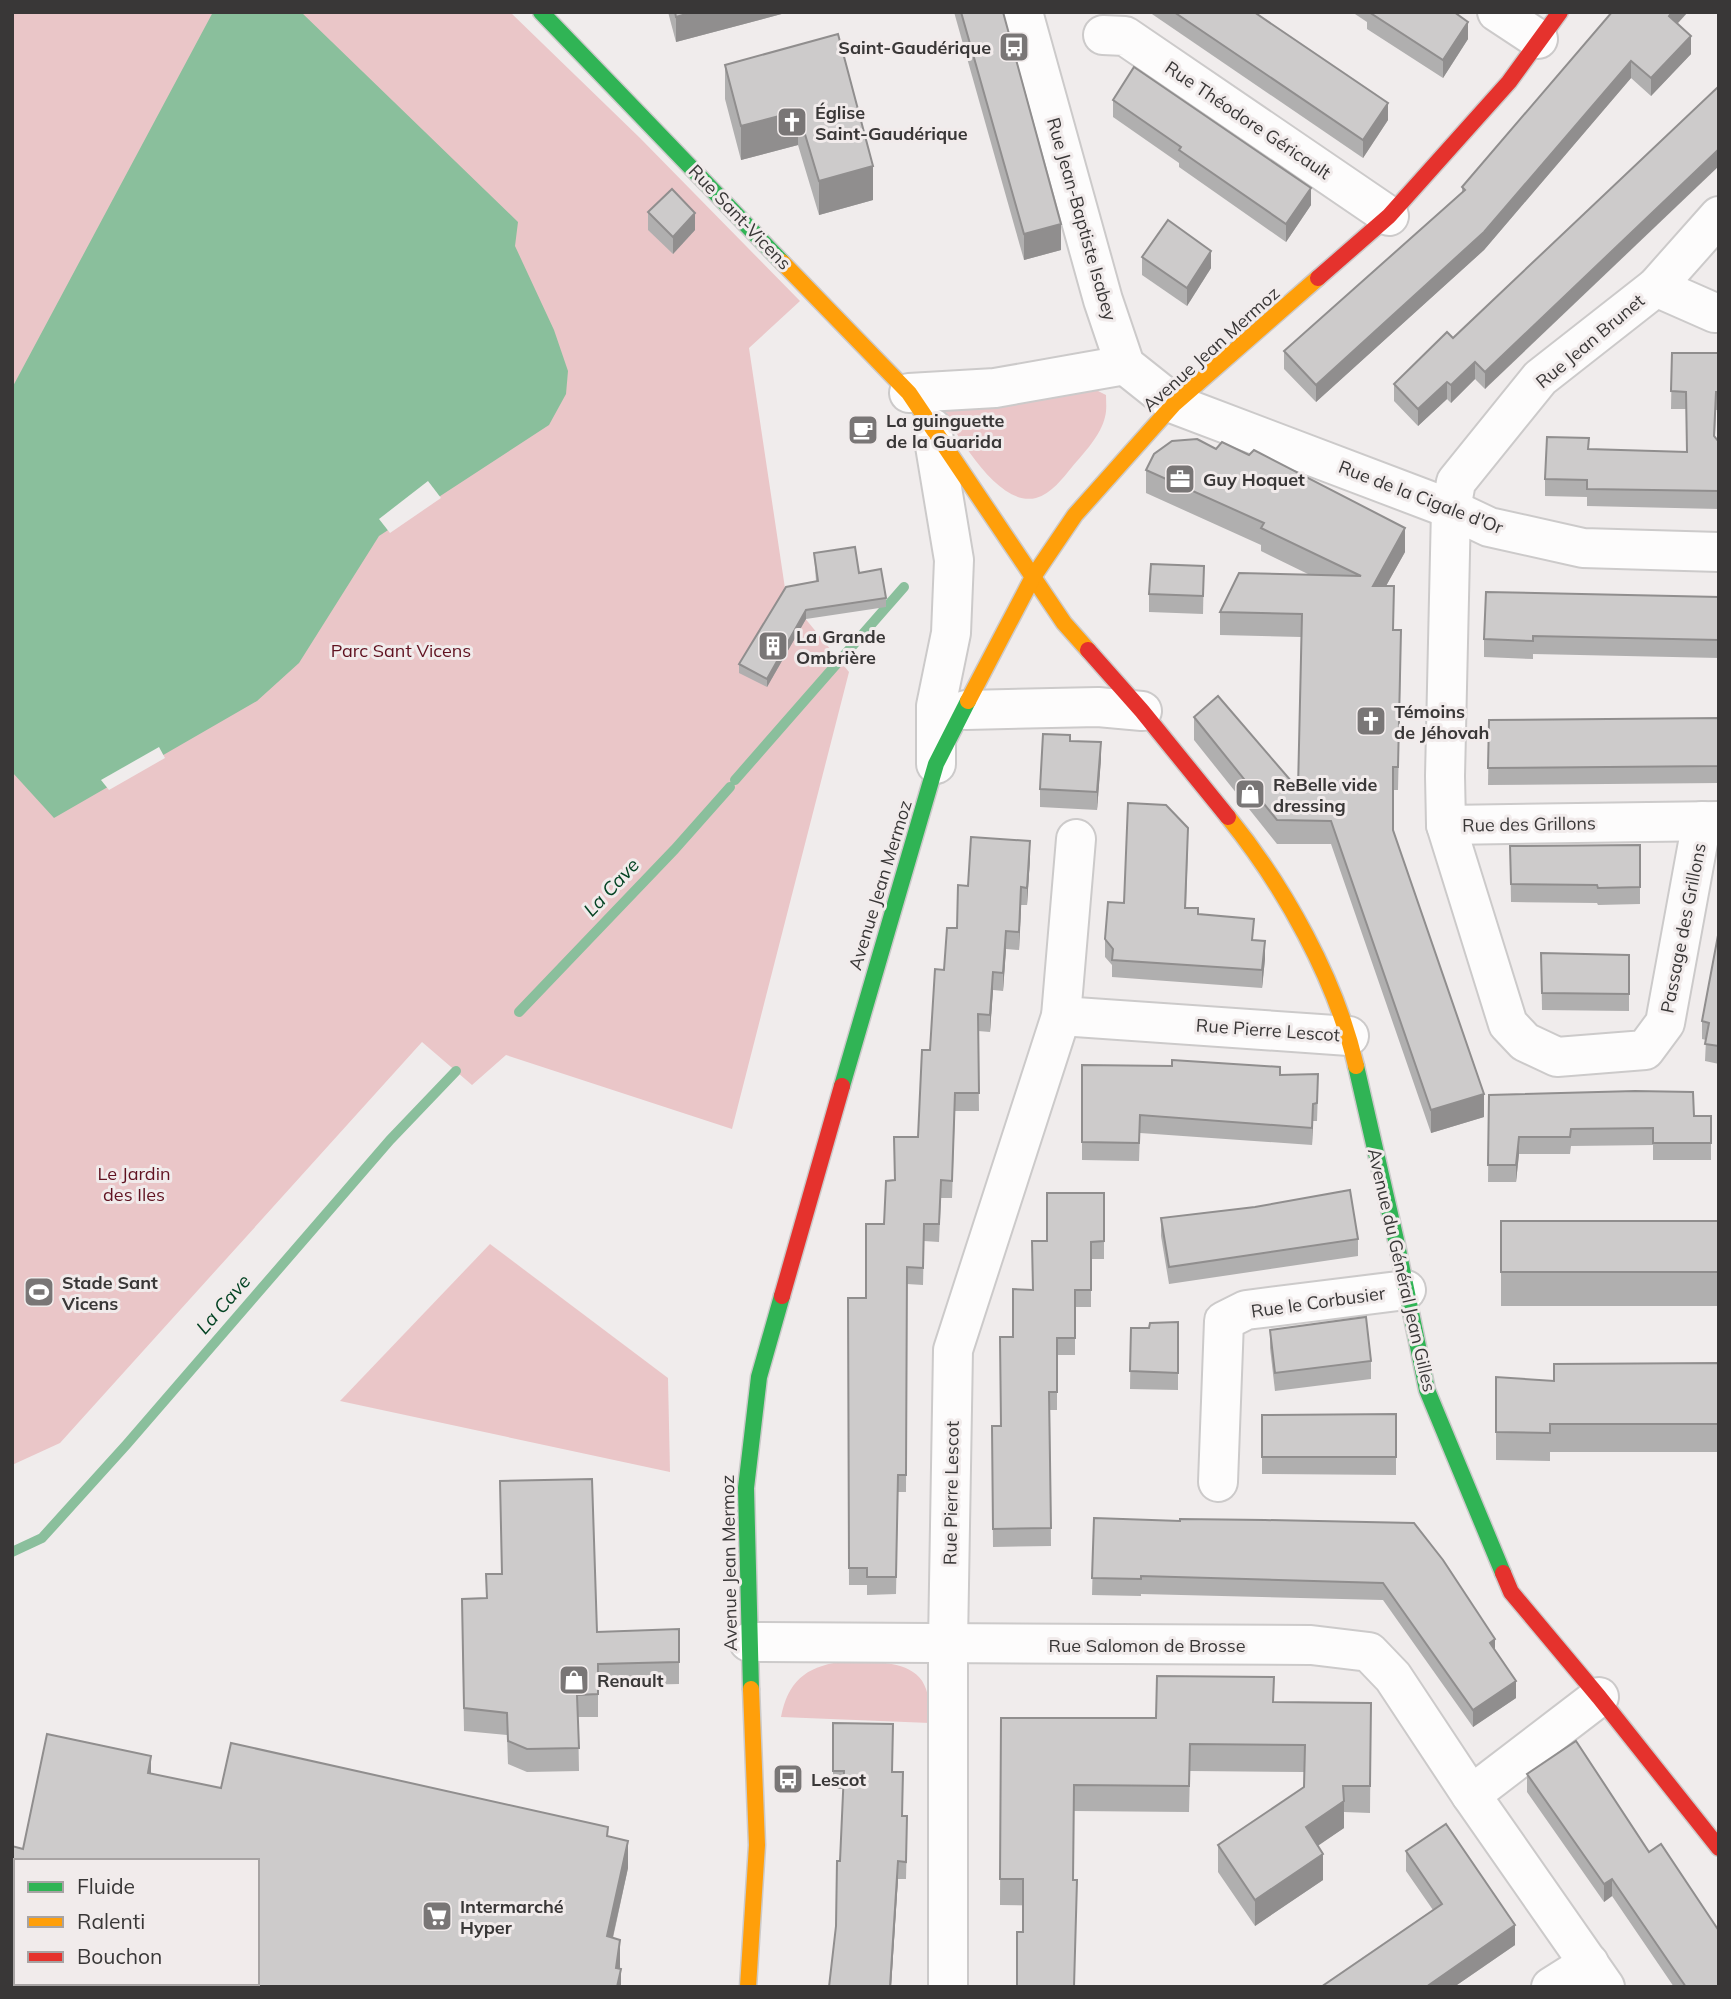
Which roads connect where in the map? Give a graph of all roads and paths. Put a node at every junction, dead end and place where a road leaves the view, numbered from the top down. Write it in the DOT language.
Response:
graph roads {
  1 [pos="541,12"];
  2 [pos="1023,12"];
  3 [pos="1497,12"];
  4 [pos="1549,26"];
  5 [pos="1103,34"];
  6 [pos="1390,216"];
  7 [pos="1719,216"];
  8 [pos="1656,287"];
  9 [pos="1719,312"];
  10 [pos="1125,365"];
  11 [pos="909,393"];
  12 [pos="1174,404"];
  13 [pos="932,428"];
  14 [pos="1451,509"];
  15 [pos="1719,552"];
  16 [pos="1033,577"];
  17 [pos="966,710"];
  18 [pos="1142,711"];
  19 [pos="936,764"];
  20 [pos="1711,821"];
  21 [pos="1447,825"];
  22 [pos="1076,839"];
  23 [pos="1061,1016"];
  24 [pos="1349,1036"];
  25 [pos="1406,1290"];
  26 [pos="1218,1482"];
  27 [pos="749,1642"];
  28 [pos="948,1643"];
  29 [pos="1599,1697"];
  30 [pos="1471,1795"];
  31 [pos="1719,1848"];
  32 [pos="1597,1975"];
  33 [pos="748,1987"];
  34 [pos="948,1987"];
  35 [pos="1552,1987"];
  1 -- 11 [label="main road, Rue Sant-Vicens"];
  2 -- 10 [label="street, Rue Jean-Baptiste Isabey"];
  3 -- 4 [label="street"];
  4 -- 6 [label="main road, Avenue Jean Mermoz"];
  5 -- 6 [label="street, Rue Théodore Géricault"];
  6 -- 12 [label="main road, Avenue Jean Mermoz"];
  7 -- 8 [label="street, Rue Jean Brunet"];
  8 -- 9 [label="street"];
  8 -- 14 [label="street, Rue Jean Brunet"];
  10 -- 11 [label="street"];
  10 -- 12 [label="street"];
  11 -- 13 [label="main road, Rue Sant-Vicens"];
  12 -- 14 [label="street, Rue de la Cigale d'Or"];
  12 -- 16 [label="main road, Avenue Jean Mermoz"];
  13 -- 16 [label="main road, Rue Sant-Vicens"];
  13 -- 19 [label="street, Rue Sant-Vicens"];
  14 -- 15 [label="street, Rue de la Cigale d'Or"];
  14 -- 21 [label="street, Rue des Grillons"];
  16 -- 17 [label="main road, Avenue Jean Mermoz"];
  16 -- 18 [label="main road, Avenue du Général Jean Gilles"];
  17 -- 18 [label="street"];
  17 -- 19 [label="main road, Avenue Jean Mermoz"];
  18 -- 24 [label="main road, Avenue du Général Jean Gilles"];
  19 -- 27 [label="main road, Avenue Jean Mermoz"];
  20 -- 21 [label="street, Rue des Grillons"];
  20 -- 21 [label="street, Passage des Grillons"];
  22 -- 23 [label="street, Rue Pierre Lescot"];
  23 -- 24 [label="street, Rue Pierre Lescot"];
  23 -- 28 [label="street, Rue Pierre Lescot"];
  24 -- 25 [label="main road, Avenue du Général Jean Gilles"];
  25 -- 26 [label="street, Rue le Corbusier"];
  25 -- 29 [label="main road, Avenue du Général Jean Gilles"];
  27 -- 28 [label="street, Rue Salomon de Brosse"];
  27 -- 33 [label="main road, Avenue Jean Mermoz"];
  28 -- 30 [label="street, Rue Salomon de Brosse"];
  28 -- 34 [label="street, Rue Pierre Lescot"];
  29 -- 30 [label="street"];
  29 -- 31 [label="main road, Avenue du Général Jean Gilles"];
  30 -- 32 [label="street, Rue Salomon de Brosse"];
  32 -- 35 [label="street"];
}
